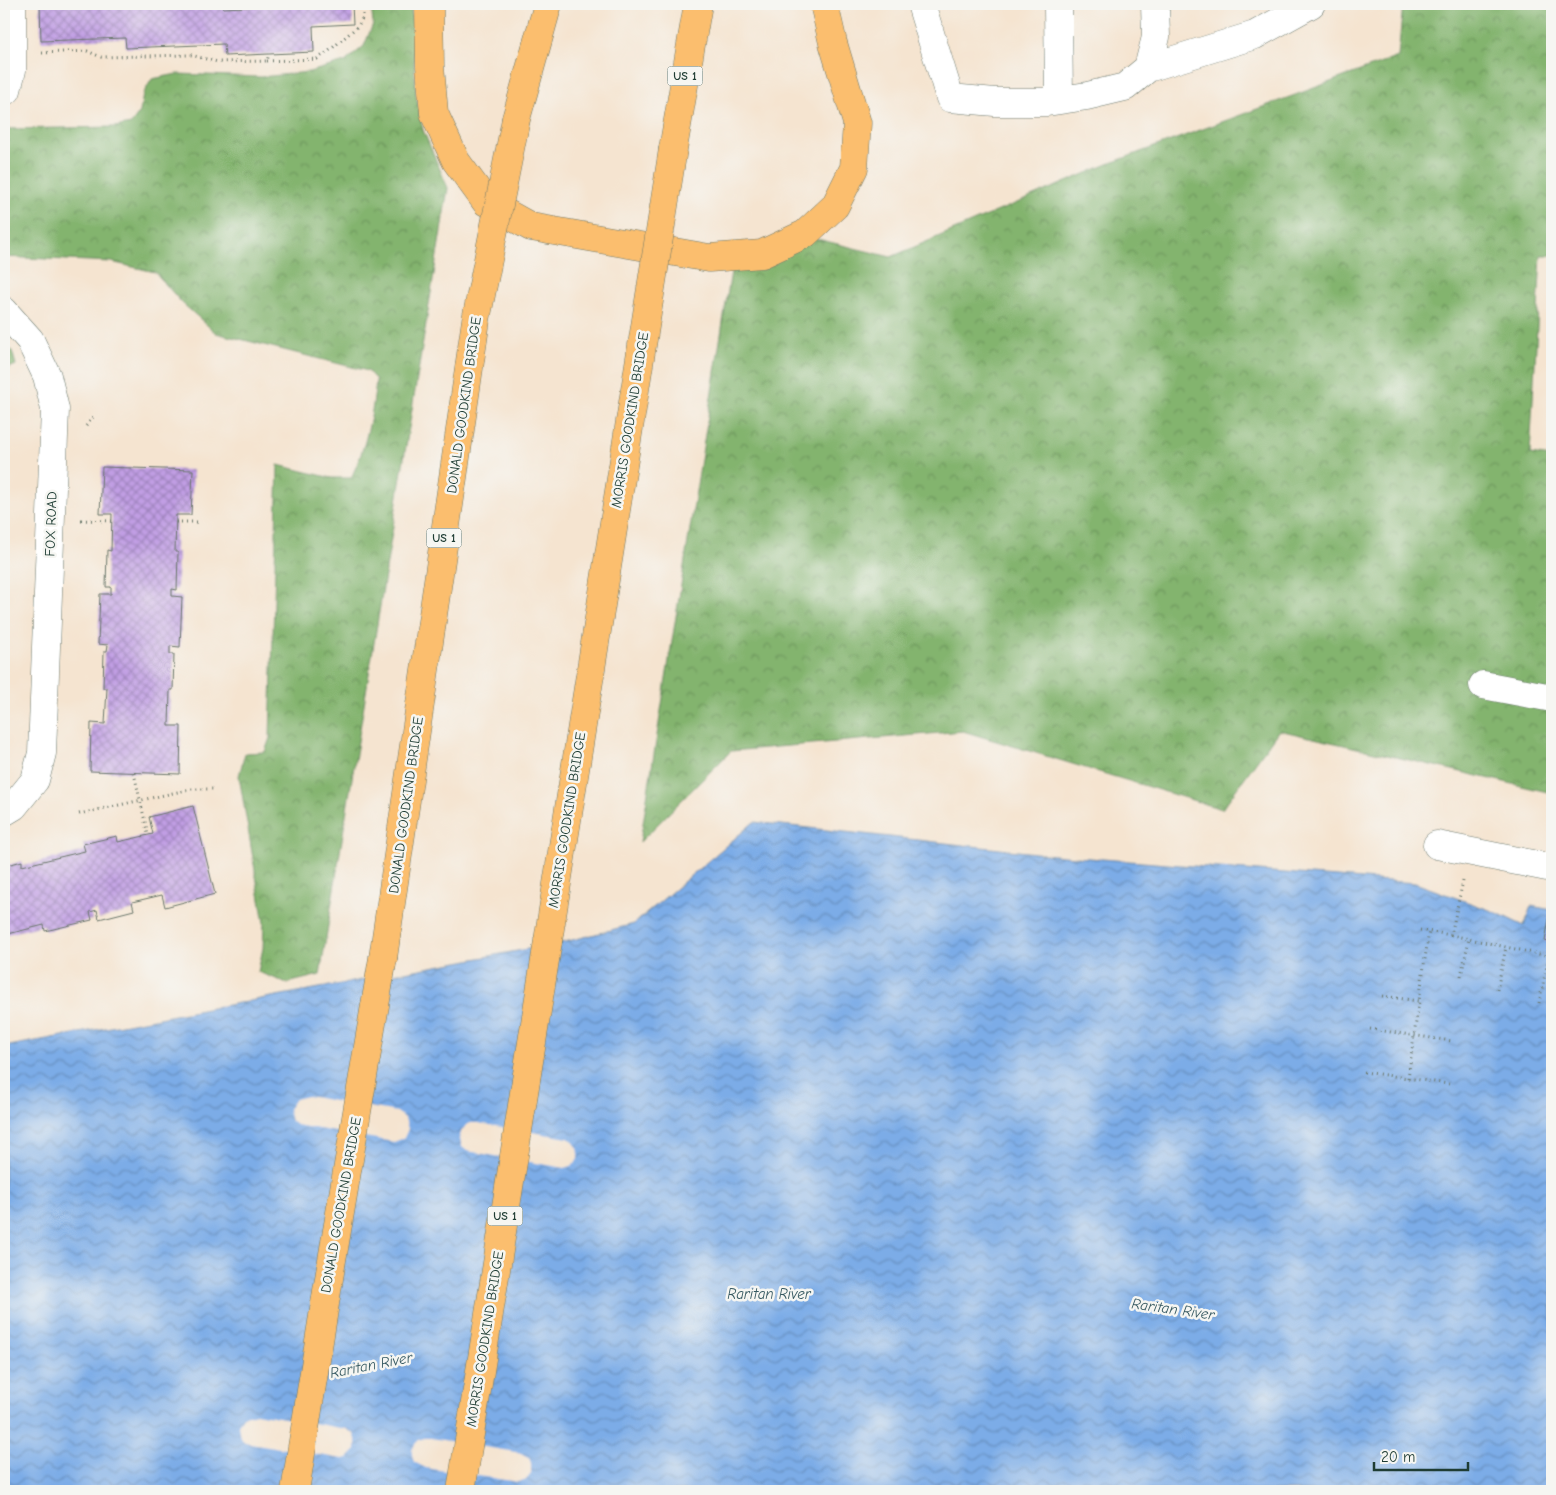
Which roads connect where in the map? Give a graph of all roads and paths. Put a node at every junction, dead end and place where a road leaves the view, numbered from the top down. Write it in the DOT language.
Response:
graph roads {
  1 [pos="12,4"];
  2 [pos="363,4"];
  3 [pos="428,4"];
  4 [pos="548,4"];
  5 [pos="698,4"];
  6 [pos="824,4"];
  7 [pos="921,4"];
  8 [pos="1058,4"];
  9 [pos="1155,4"];
  10 [pos="1311,4"];
  11 [pos="35,53"];
  12 [pos="269,54"];
  13 [pos="267,61"];
  14 [pos="1148,68"];
  15 [pos="4,92"];
  16 [pos="1059,100"];
  17 [pos="4,311"];
  18 [pos="176,522"];
  19 [pos="201,522"];
  20 [pos="1484,685"];
  21 [pos="1552,698"];
  22 [pos="134,773"];
  23 [pos="216,790"];
  24 [pos="140,800"];
  25 [pos="4,812"];
  26 [pos="80,814"];
  27 [pos="148,835"];
  28 [pos="1437,845"];
  29 [pos="1552,868"];
  30 [pos="1464,876"];
  31 [pos="1420,930"];
  32 [pos="1429,931"];
  33 [pos="1451,935"];
  34 [pos="1469,939"];
  35 [pos="1506,947"];
  36 [pos="1550,957"];
  37 [pos="1461,976"];
  38 [pos="1498,990"];
  39 [pos="1382,996"];
  40 [pos="1419,1001"];
  41 [pos="1539,1003"];
  42 [pos="1370,1029"];
  43 [pos="1414,1035"];
  44 [pos="1452,1040"];
  45 [pos="1364,1072"];
  46 [pos="1408,1078"];
  47 [pos="1449,1084"];
  48 [pos="295,1491"];
  49 [pos="461,1491"];
  1 -- 15 [label="street"];
  2 -- 13 [label="path"];
  3 -- 6 [label="highway"];
  4 -- 48 [label="highway, DONALD GOODKIND BRIDGE / US 1, bridge"];
  5 -- 49 [label="highway, MORRIS GOODKIND BRIDGE / US 1, bridge"];
  7 -- 16 [label="street"];
  8 -- 16 [label="street"];
  9 -- 14 [label="street"];
  10 -- 14 [label="street"];
  11 -- 13 [label="path"];
  12 -- 13 [label="path"];
  14 -- 16 [label="street"];
  17 -- 25 [label="street, FOX ROAD"];
  18 -- 19 [label="path"];
  20 -- 21 [label="street"];
  22 -- 24 [label="path"];
  23 -- 24 [label="path"];
  24 -- 26 [label="path"];
  24 -- 27 [label="path"];
  28 -- 29 [label="street"];
  30 -- 33 [label="path"];
  31 -- 32 [label="path"];
  32 -- 33 [label="path"];
  32 -- 40 [label="path"];
  33 -- 34 [label="path"];
  34 -- 35 [label="path"];
  34 -- 37 [label="path"];
  35 -- 36 [label="path"];
  35 -- 38 [label="path"];
  36 -- 41 [label="path"];
  39 -- 40 [label="path"];
  40 -- 43 [label="path"];
  42 -- 43 [label="path"];
  43 -- 44 [label="path"];
  43 -- 46 [label="path"];
  45 -- 46 [label="path"];
  46 -- 47 [label="path"];
}
